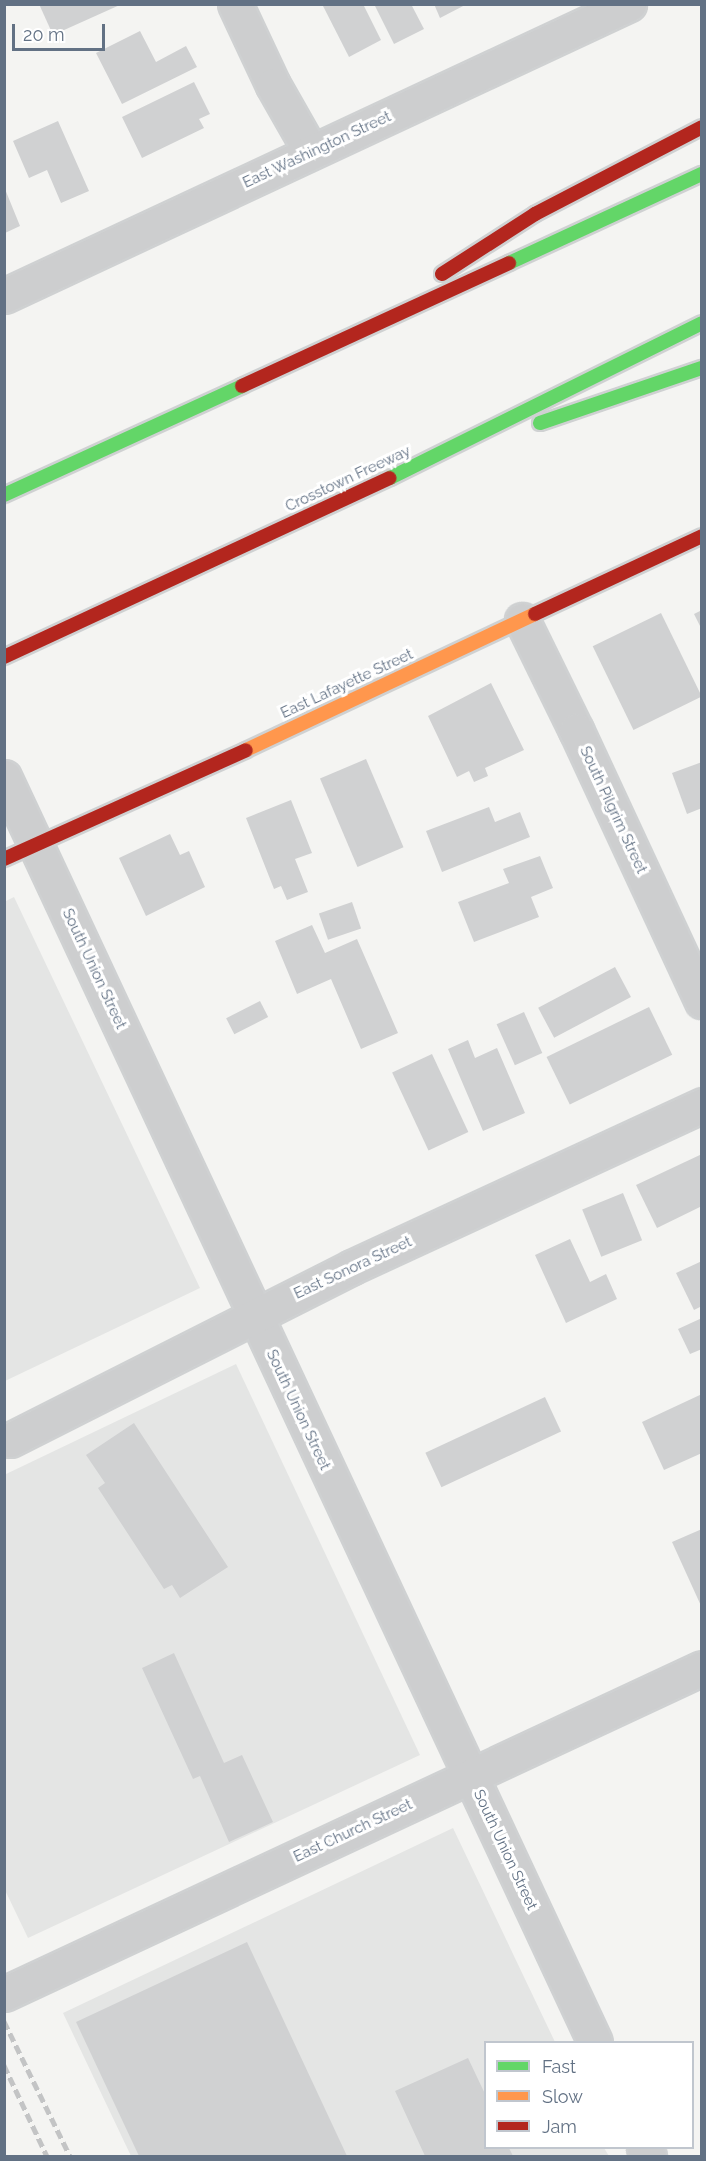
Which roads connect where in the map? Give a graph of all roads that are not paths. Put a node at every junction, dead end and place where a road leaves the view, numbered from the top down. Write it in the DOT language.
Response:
graph roads {
  1 [pos="236,4"];
  2 [pos="629,4"];
  3 [pos="702,128"];
  4 [pos="312,152"];
  5 [pos="702,174"];
  6 [pos="4,296"];
  7 [pos="702,323"];
  8 [pos="338,339"];
  9 [pos="702,368"];
  10 [pos="425,462"];
  11 [pos="4,495"];
  12 [pos="702,536"];
  13 [pos="522,620"];
  14 [pos="4,657"];
  15 [pos="4,777"];
  16 [pos="37,844"];
  17 [pos="4,859"];
  18 [pos="702,1001"];
  19 [pos="702,1105"];
  20 [pos="254,1316"];
  21 [pos="10,1440"];
  22 [pos="702,1668"];
  23 [pos="470,1776"];
  24 [pos="4,1994"];
  25 [pos="594,2041"];
  1 -- 4 [label="street"];
  2 -- 4 [label="street, East Washington Street"];
  3 -- 8 [label="main road"];
  4 -- 6 [label="street, East Washington Street"];
  5 -- 8 [label="main road"];
  7 -- 10 [label="main road, Crosstown Freeway"];
  8 -- 11 [label="main road"];
  9 -- 10 [label="main road"];
  10 -- 14 [label="main road, Crosstown Freeway"];
  12 -- 13 [label="main road, East Lafayette Street"];
  13 -- 16 [label="main road, East Lafayette Street"];
  13 -- 18 [label="street, South Pilgrim Street"];
  15 -- 16 [label="street, South Union Street"];
  16 -- 17 [label="main road, East Lafayette Street"];
  16 -- 20 [label="street, South Union Street"];
  19 -- 20 [label="street, East Sonora Street"];
  20 -- 21 [label="street, East Sonora Street"];
  20 -- 23 [label="street, South Union Street"];
  22 -- 23 [label="street, East Church Street"];
  23 -- 24 [label="street, East Church Street"];
  23 -- 25 [label="street, South Union Street"];
}
